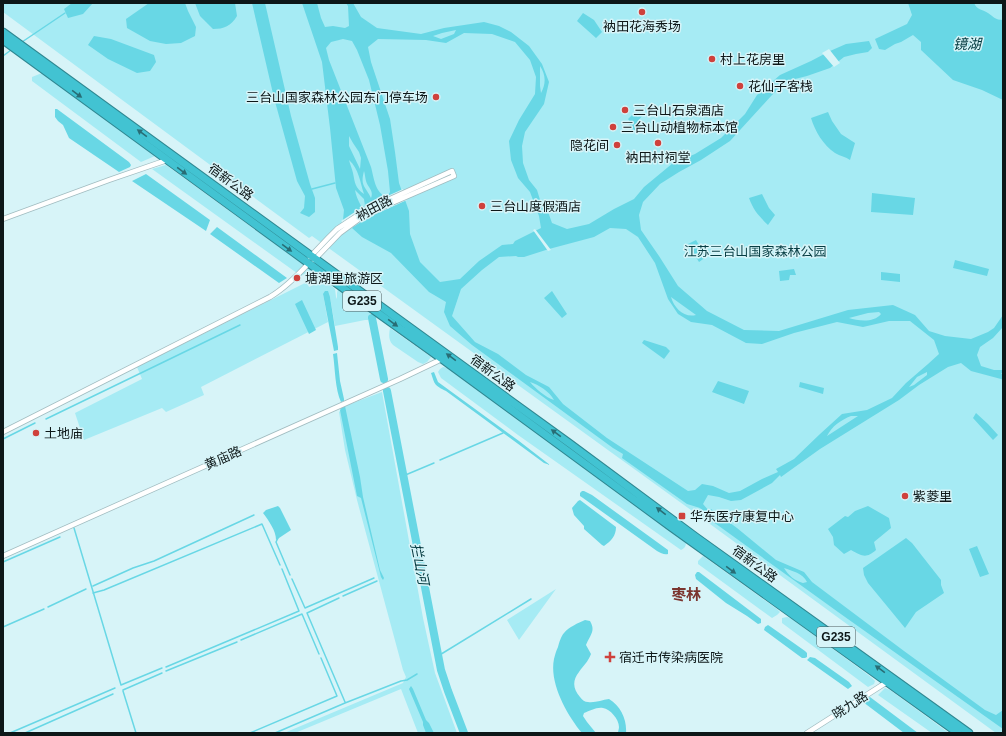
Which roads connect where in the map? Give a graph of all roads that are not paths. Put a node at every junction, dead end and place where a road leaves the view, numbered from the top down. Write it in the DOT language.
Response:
graph roads {
  1 [pos="3,32"];
  2 [pos="7,40"];
  3 [pos="26,53"];
  4 [pos="167,160"];
  5 [pos="453,174"];
  6 [pos="3,219"];
  7 [pos="311,261"];
  8 [pos="442,359"];
  9 [pos="3,432"];
  10 [pos="3,556"];
  11 [pos="895,680"];
  12 [pos="886,682"];
  13 [pos="807,733"];
  14 [pos="958,733"];
  15 [pos="969,733"];
  1 -- 2 [label="highway, 宿新公路"];
  2 -- 3 [label="highway, 宿新公路"];
  3 -- 4 [label="highway, 宿新公路 / G235, one-way"];
  7 -- 3 [label="highway, 宿新公路, one-way"];
  4 -- 6 [label="street"];
  4 -- 7 [label="highway, 宿新公路 / G235, one-way"];
  5 -- 7 [label="street, 衲田路"];
  7 -- 8 [label="highway, 宿新公路 / G235, one-way"];
  7 -- 9 [label="street, 衲田路"];
  11 -- 7 [label="highway, 宿新公路 / G235, one-way"];
  8 -- 10 [label="street, 黄庙路"];
  8 -- 12 [label="highway, 宿新公路 / G235, one-way"];
  11 -- 12 [label="street, 晓九路"];
  11 -- 15 [label="highway, 宿新公路 / G235"];
  12 -- 13 [label="street, 晓九路"];
  12 -- 14 [label="highway, 宿新公路 / G235"];
}
